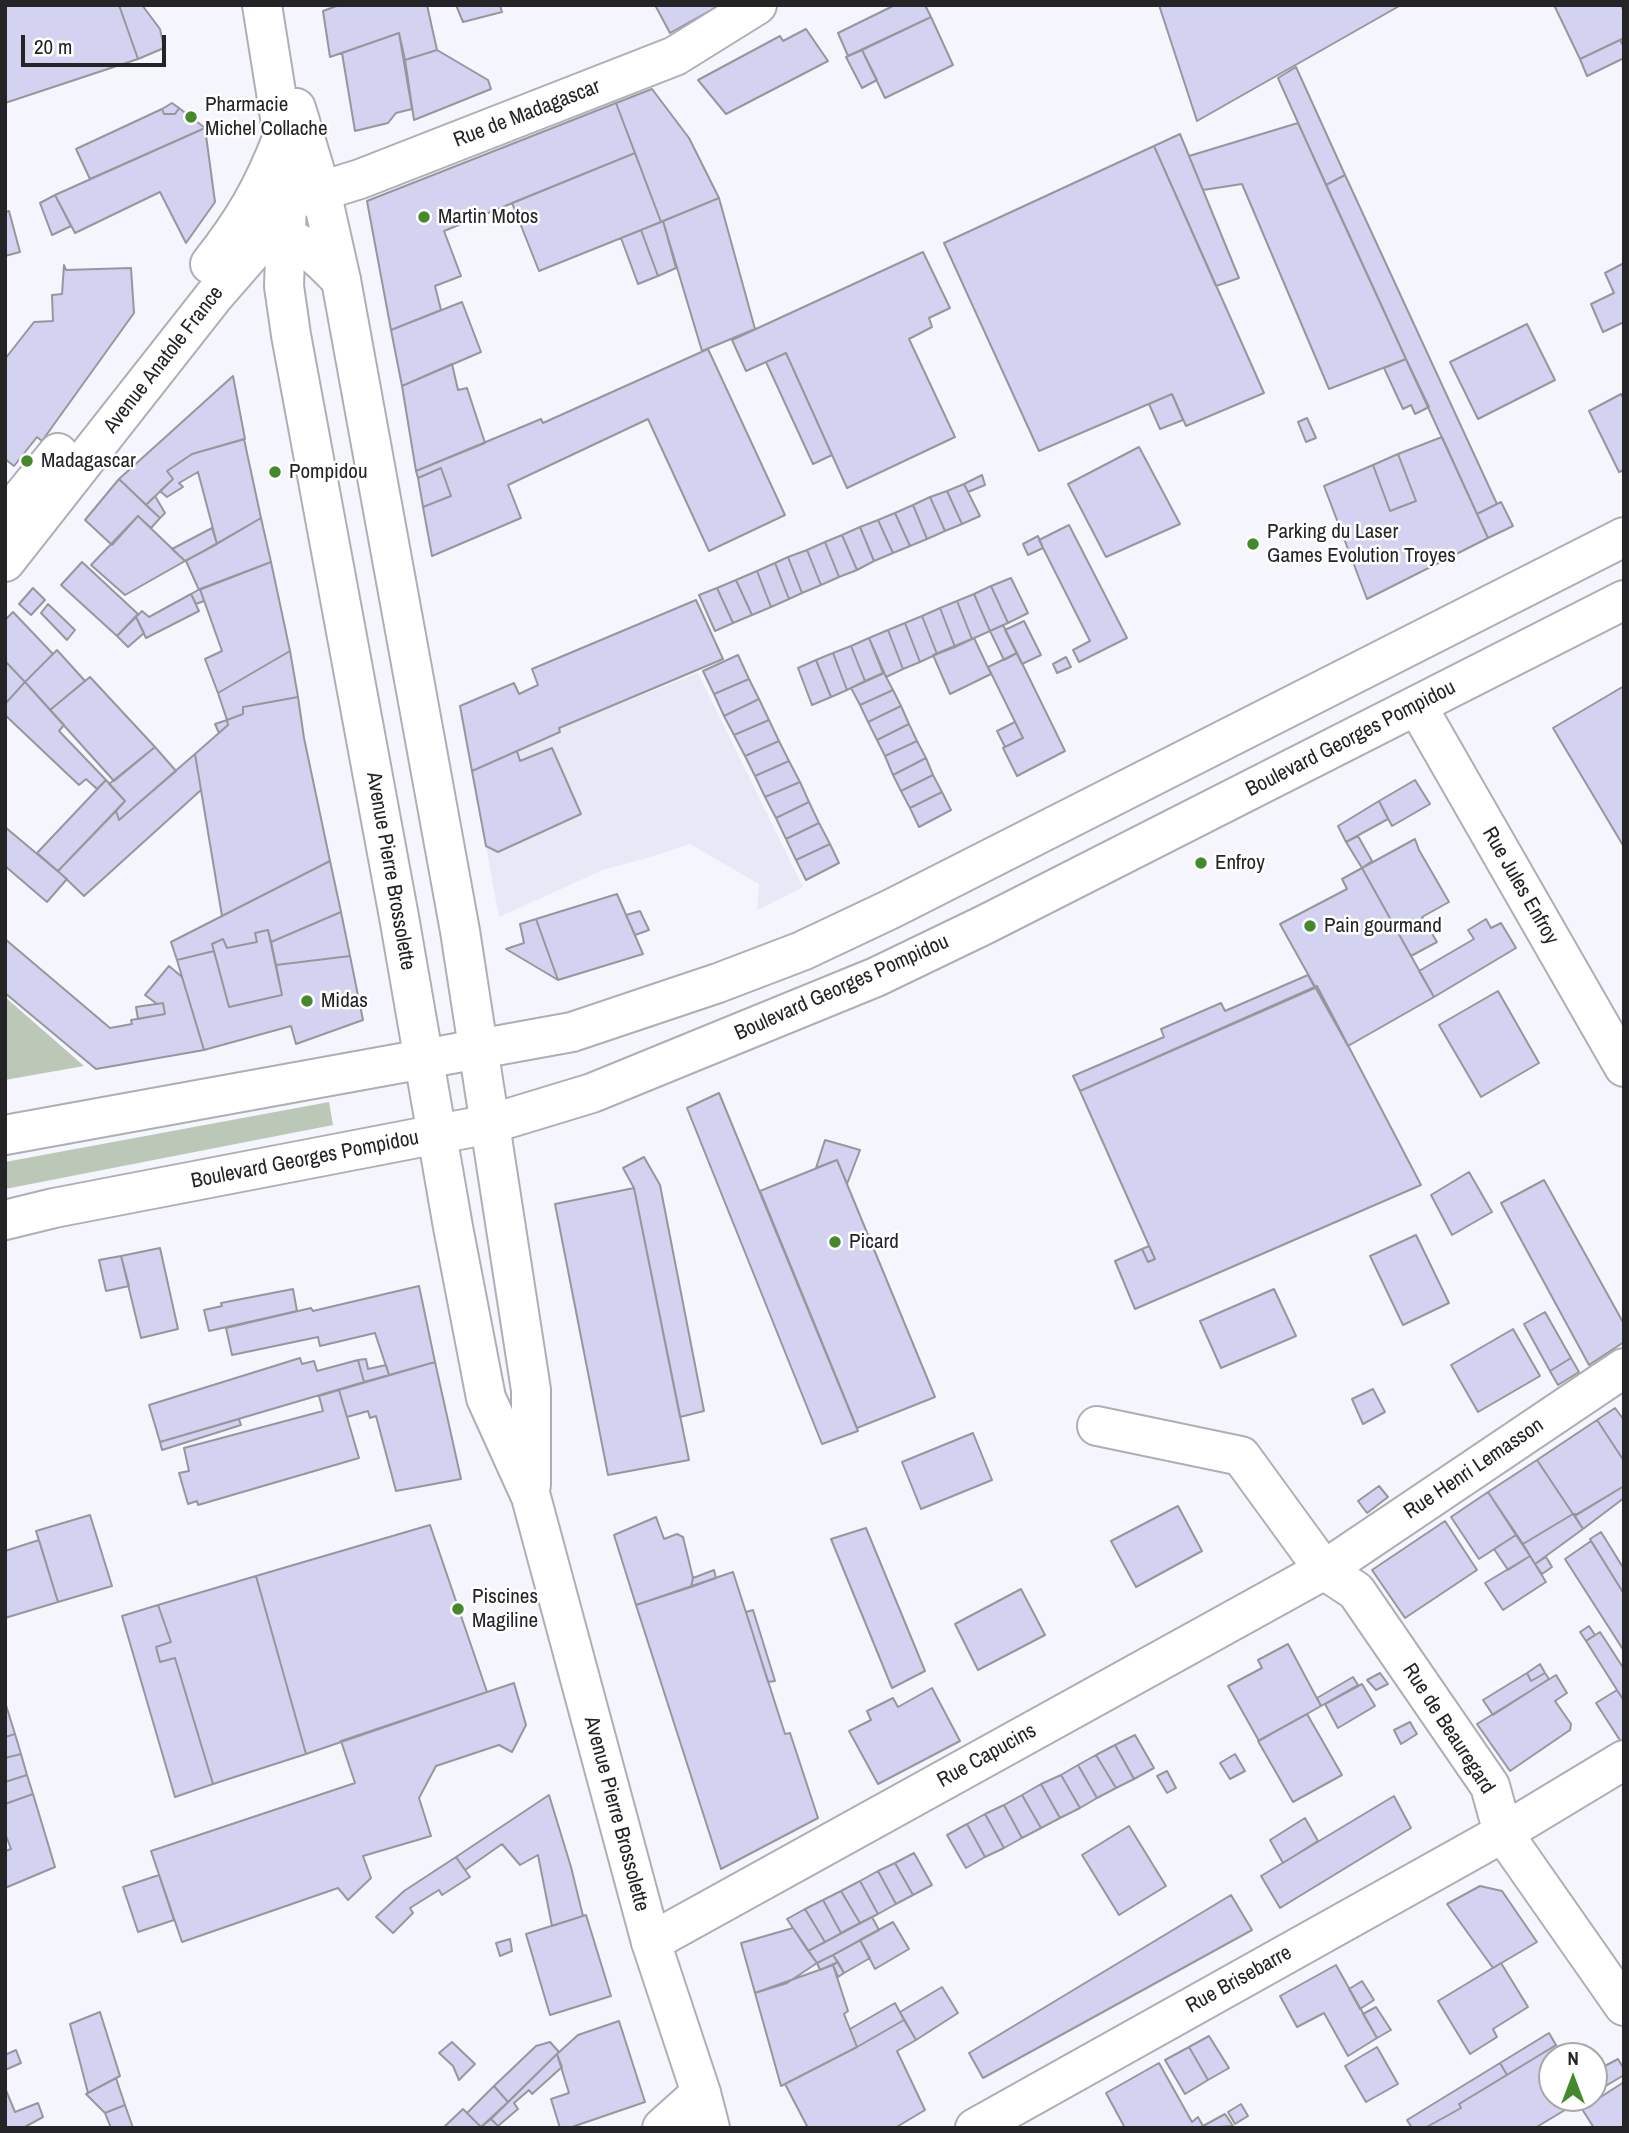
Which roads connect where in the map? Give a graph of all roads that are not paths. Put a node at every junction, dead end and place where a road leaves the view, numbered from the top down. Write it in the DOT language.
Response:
graph roads {
  1 [pos="757,5"];
  2 [pos="263,13"];
  3 [pos="296,143"];
  4 [pos="280,219"];
  5 [pos="341,280"];
  6 [pos="5,518"];
  7 [pos="1624,537"];
  8 [pos="5,562"];
  9 [pos="1624,600"];
  10 [pos="1417,706"];
  11 [pos="479,1048"];
  12 [pos="424,1059"];
  13 [pos="1624,1067"];
  14 [pos="490,1124"];
  15 [pos="437,1134"];
  16 [pos="5,1135"];
  17 [pos="5,1220"];
  18 [pos="1624,1368"];
  19 [pos="1097,1426"];
  20 [pos="531,1497"];
  21 [pos="1324,1570"];
  22 [pos="1624,1760"];
  23 [pos="1503,1833"];
  24 [pos="651,1942"];
  25 [pos="1624,2006"];
  26 [pos="705,2110"];
  27 [pos="662,2128"];
  28 [pos="975,2128"];
  1 -- 4 [label="main road, Rue de Madagascar"];
  2 -- 3 [label="main road, Avenue Pierre Brossolette"];
  3 -- 4 [label="main road, Avenue Pierre Brossolette"];
  3 -- 4 [label="main road, Avenue Anatole France"];
  4 -- 5 [label="main road"];
  4 -- 5 [label="main road, Avenue Pierre Brossolette"];
  4 -- 6 [label="main road, Avenue Anatole France"];
  4 -- 8 [label="main road, Avenue Anatole France"];
  4 -- 12 [label="main road, Avenue Pierre Brossolette"];
  5 -- 11 [label="main road, Avenue Pierre Brossolette"];
  7 -- 11 [label="main road"];
  9 -- 10 [label="main road, Boulevard Georges Pompidou"];
  10 -- 13 [label="main road, Rue Jules Enfroy"];
  10 -- 14 [label="main road, Boulevard Georges Pompidou"];
  11 -- 12 [label="main road"];
  11 -- 14 [label="main road, Avenue Pierre Brossolette"];
  12 -- 15 [label="main road, Avenue Pierre Brossolette"];
  12 -- 16 [label="main road"];
  14 -- 15 [label="main road, Boulevard Georges Pompidou"];
  14 -- 20 [label="main road, Avenue Pierre Brossolette"];
  15 -- 17 [label="main road, Boulevard Georges Pompidou"];
  15 -- 20 [label="main road, Avenue Pierre Brossolette"];
  18 -- 21 [label="main road, Rue Henri Lemasson"];
  19 -- 21 [label="main road"];
  20 -- 24 [label="main road, Avenue Pierre Brossolette"];
  21 -- 23 [label="main road, Rue de Beauregard"];
  21 -- 24 [label="main road, Rue Capucins"];
  22 -- 23 [label="main road, Rue Brisebarre"];
  23 -- 25 [label="main road, Rue de Beauregard"];
  23 -- 28 [label="main road, Rue Brisebarre"];
  24 -- 26 [label="main road, Avenue Pierre Brossolette"];
  26 -- 27 [label="main road"];
}
